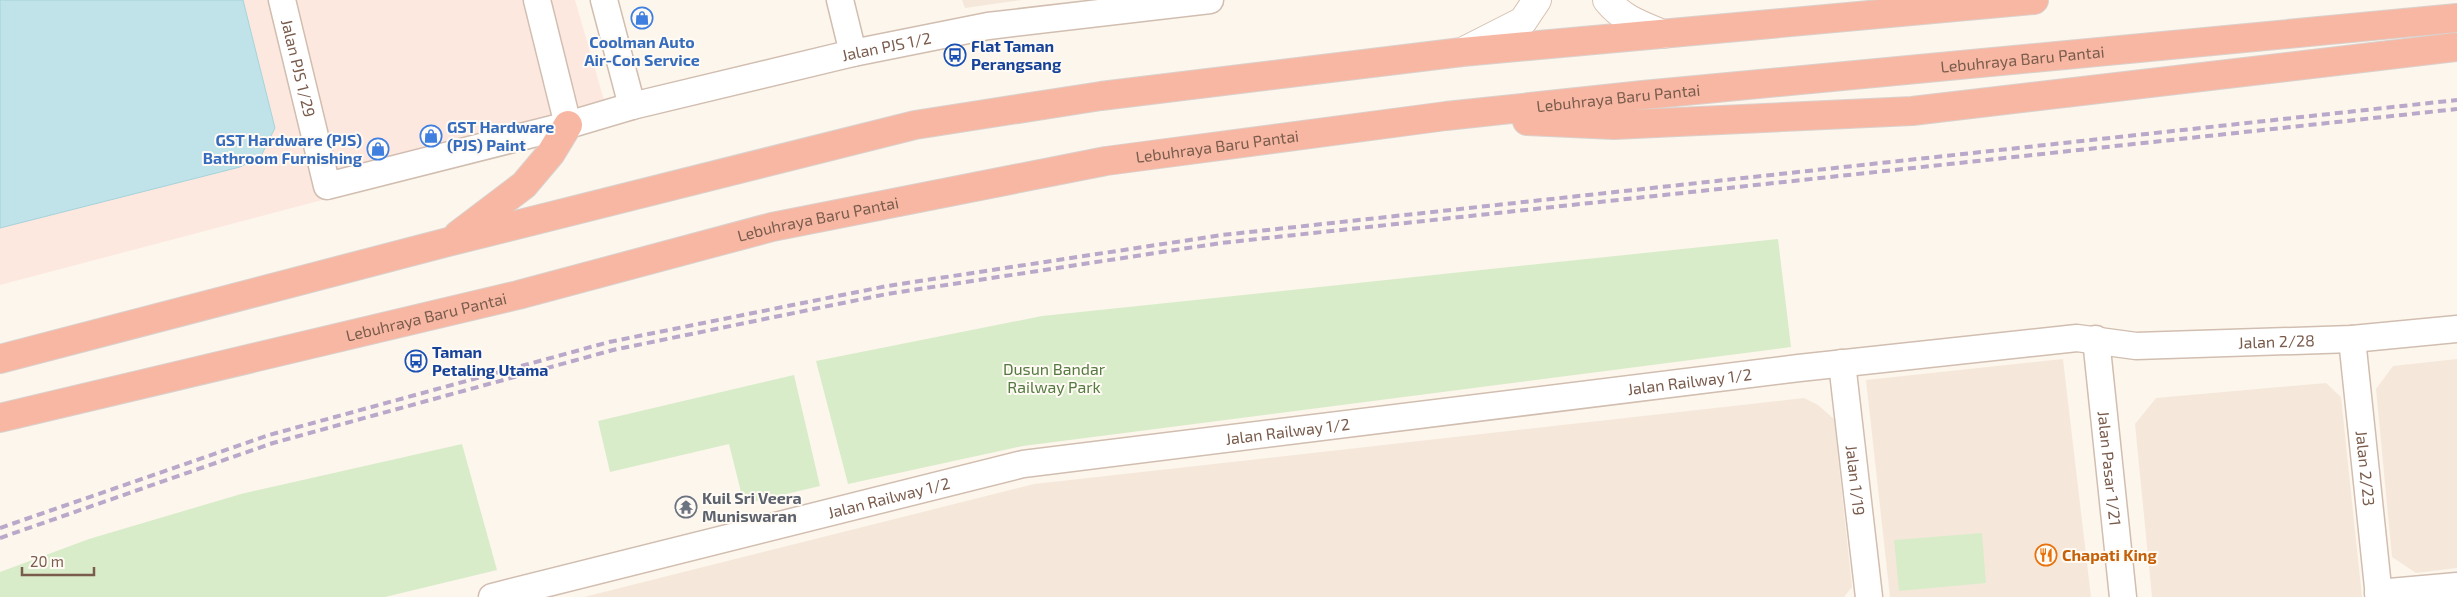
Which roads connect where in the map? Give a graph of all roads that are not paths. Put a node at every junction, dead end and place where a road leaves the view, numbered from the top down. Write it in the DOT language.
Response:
graph roads {
  1 [pos="282,0"];
  2 [pos="537,0"];
  3 [pos="604,0"];
  4 [pos="840,0"];
  5 [pos="1210,0"];
  6 [pos="1537,0"];
  7 [pos="1607,0"];
  8 [pos="2034,0"];
  9 [pos="2007,1"];
  10 [pos="2457,18"];
  11 [pos="1663,34"];
  12 [pos="2457,47"];
  13 [pos="1462,52"];
  14 [pos="853,53"];
  15 [pos="632,106"];
  16 [pos="1446,116"];
  17 [pos="568,125"];
  18 [pos="448,242"];
  19 [pos="2457,329"];
  20 [pos="2096,339"];
  21 [pos="2352,339"];
  22 [pos="0,359"];
  23 [pos="1842,363"];
  24 [pos="0,418"];
  25 [pos="2457,586"];
  26 [pos="548,591"];
  27 [pos="2378,595"];
  28 [pos="492,597"];
  29 [pos="1869,597"];
  30 [pos="2123,597"];
  1 -- 17 [label="street, Jalan PJS 1/29"];
  2 -- 17 [label="street"];
  3 -- 15 [label="street"];
  4 -- 14 [label="street"];
  5 -- 14 [label="street, Jalan PJS 1/2"];
  6 -- 13 [label="main road"];
  7 -- 11 [label="main road"];
  8 -- 9 [label="highway"];
  9 -- 11 [label="highway"];
  10 -- 16 [label="highway, Lebuhraya Baru Pantai"];
  11 -- 13 [label="highway"];
  12 -- 16 [label="highway"];
  13 -- 18 [label="highway"];
  14 -- 15 [label="street, Jalan PJS 1/2"];
  15 -- 17 [label="street, Jalan PJS 1/2"];
  16 -- 24 [label="highway, Lebuhraya Baru Pantai"];
  17 -- 18 [label="highway"];
  18 -- 22 [label="highway"];
  19 -- 21 [label="street, Jalan 2/28"];
  20 -- 21 [label="street, Jalan 2/28"];
  20 -- 23 [label="street, Jalan Railway 1/2"];
  20 -- 30 [label="street, Jalan Pasar 1/21"];
  21 -- 27 [label="street, Jalan 2/23"];
  23 -- 26 [label="street, Jalan Railway 1/2"];
  23 -- 29 [label="street, Jalan 1/19"];
  25 -- 27 [label="street"];
  26 -- 28 [label="street, Jalan Railway 1/2"];
}
